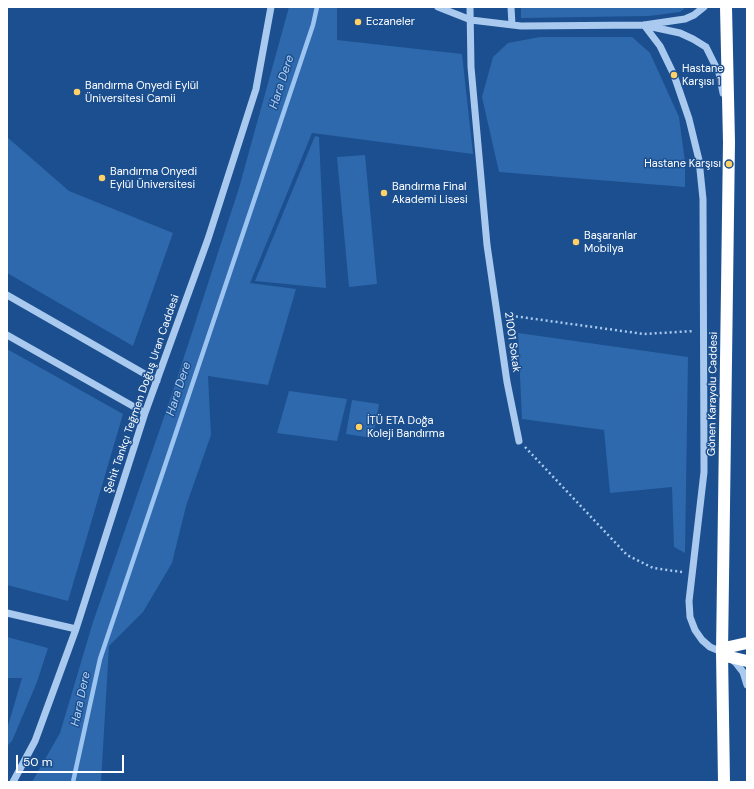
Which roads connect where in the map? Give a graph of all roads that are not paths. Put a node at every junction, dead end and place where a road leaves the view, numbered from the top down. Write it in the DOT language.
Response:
graph roads {
  1 [pos="271,7"];
  2 [pos="438,7"];
  3 [pos="470,7"];
  4 [pos="511,7"];
  5 [pos="704,7"];
  6 [pos="726,7"];
  7 [pos="471,20"];
  8 [pos="512,25"];
  9 [pos="644,25"];
  10 [pos="729,142"];
  11 [pos="7,295"];
  12 [pos="7,335"];
  13 [pos="157,381"];
  14 [pos="145,414"];
  15 [pos="519,441"];
  16 [pos="7,613"];
  17 [pos="76,629"];
  18 [pos="747,643"];
  19 [pos="722,652"];
  20 [pos="747,661"];
  21 [pos="747,685"];
  22 [pos="13,782"];
  23 [pos="724,782"];
  1 -- 13 [label="street, Şehit Tankçı Teğmen Doğuş Uran Caddesi"];
  2 -- 7 [label="street"];
  3 -- 7 [label="street, 21001 Sokak"];
  4 -- 8 [label="street"];
  5 -- 9 [label="street"];
  6 -- 10 [label="highway, Gönen Karayolu Caddesi"];
  7 -- 8 [label="street"];
  7 -- 15 [label="street, 21001 Sokak"];
  8 -- 9 [label="street"];
  9 -- 10 [label="street"];
  9 -- 19 [label="street"];
  10 -- 19 [label="highway, Gönen Karayolu Caddesi"];
  11 -- 13 [label="street"];
  12 -- 14 [label="street"];
  13 -- 14 [label="street, Şehit Tankçı Teğmen Doğuş Uran Caddesi"];
  14 -- 17 [label="street, Şehit Tankçı Teğmen Doğuş Uran Caddesi"];
  16 -- 17 [label="street"];
  17 -- 22 [label="street, Şehit Tankçı Teğmen Doğuş Uran Caddesi"];
  18 -- 19 [label="highway"];
  19 -- 20 [label="highway"];
  19 -- 21 [label="street"];
  19 -- 23 [label="highway, Gönen Karayolu Caddesi"];
}
